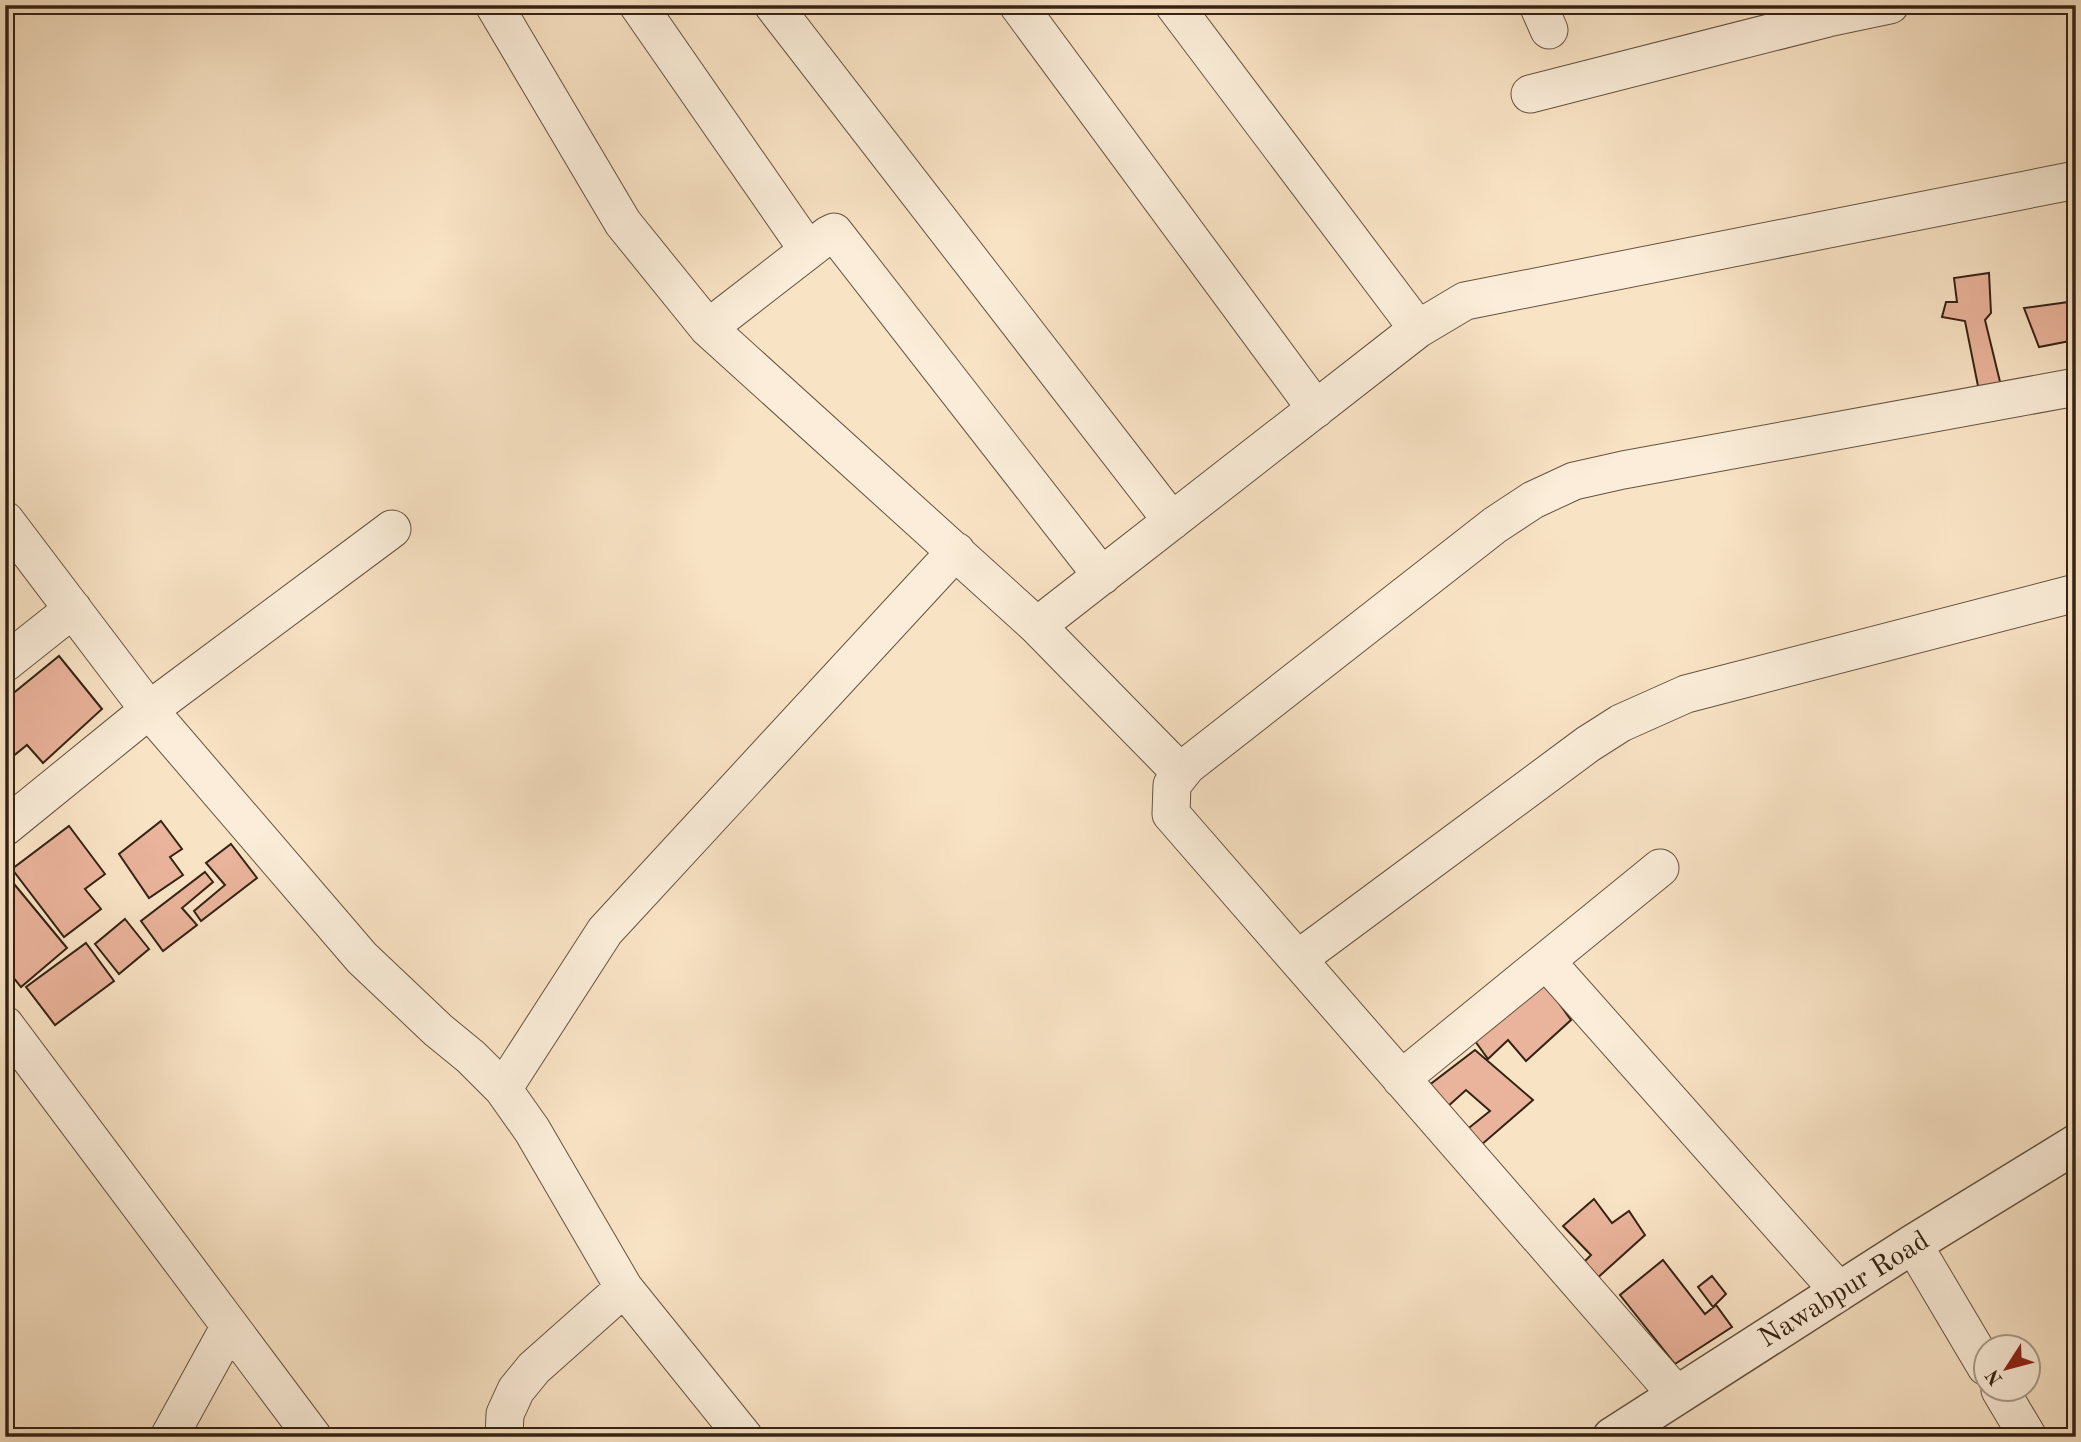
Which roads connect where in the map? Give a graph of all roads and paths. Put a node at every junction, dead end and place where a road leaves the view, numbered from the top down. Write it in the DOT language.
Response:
graph roads {
  1 [pos="494,5"];
  2 [pos="638,5"];
  3 [pos="773,5"];
  4 [pos="1018,5"];
  5 [pos="1174,5"];
  6 [pos="1890,5"];
  7 [pos="1530,94"];
  8 [pos="2076,180"];
  9 [pos="808,250"];
  10 [pos="708,328"];
  11 [pos="1418,329"];
  12 [pos="2076,387"];
  13 [pos="1315,409"];
  14 [pos="5,520"];
  15 [pos="1172,521"];
  16 [pos="392,529"];
  17 [pos="956,551"];
  18 [pos="1102,576"];
  19 [pos="2076,593"];
  20 [pos="73,609"];
  21 [pos="1037,626"];
  22 [pos="5,663"];
  23 [pos="149,710"];
  24 [pos="1181,774"];
  25 [pos="5,827"];
  26 [pos="1660,868"];
  27 [pos="1298,959"];
  28 [pos="1546,961"];
  29 [pos="5,1026"];
  30 [pos="1401,1079"];
  31 [pos="503,1089"];
  32 [pos="2076,1144"];
  33 [pos="1913,1244"];
  34 [pos="624,1288"];
  35 [pos="1839,1291"];
  36 [pos="230,1326"];
  37 [pos="1972,1343"];
  38 [pos="1676,1394"];
  39 [pos="2008,1404"];
  40 [pos="169,1437"];
  41 [pos="313,1437"];
  42 [pos="504,1437"];
  43 [pos="744,1437"];
  44 [pos="1612,1437"];
  45 [pos="2028,1437"];
  1 -- 10 [label="street"];
  2 -- 9 [label="street"];
  3 -- 15 [label="street"];
  4 -- 13 [label="street"];
  5 -- 11 [label="street"];
  6 -- 7 [label="street"];
  8 -- 11 [label="street"];
  9 -- 10 [label="street"];
  9 -- 18 [label="street"];
  10 -- 17 [label="street"];
  11 -- 13 [label="street"];
  12 -- 24 [label="street"];
  13 -- 15 [label="street"];
  14 -- 20 [label="street"];
  15 -- 18 [label="street"];
  16 -- 23 [label="street"];
  17 -- 21 [label="street"];
  17 -- 31 [label="street"];
  18 -- 21 [label="street"];
  19 -- 27 [label="street"];
  20 -- 22 [label="street"];
  20 -- 23 [label="street"];
  21 -- 24 [label="street"];
  23 -- 25 [label="street"];
  23 -- 31 [label="street"];
  24 -- 27 [label="street"];
  26 -- 28 [label="street"];
  27 -- 30 [label="street"];
  28 -- 30 [label="street"];
  28 -- 35 [label="street"];
  29 -- 36 [label="street"];
  30 -- 38 [label="street"];
  31 -- 34 [label="street"];
  32 -- 33 [label="street, Nawabpur Road"];
  33 -- 35 [label="street, Nawabpur Road"];
  33 -- 37 [label="street"];
  34 -- 42 [label="street"];
  34 -- 43 [label="street"];
  35 -- 38 [label="street, Nawabpur Road"];
  36 -- 40 [label="street"];
  36 -- 41 [label="street"];
  38 -- 44 [label="street, Nawabpur Road"];
  39 -- 45 [label="street"];
}
